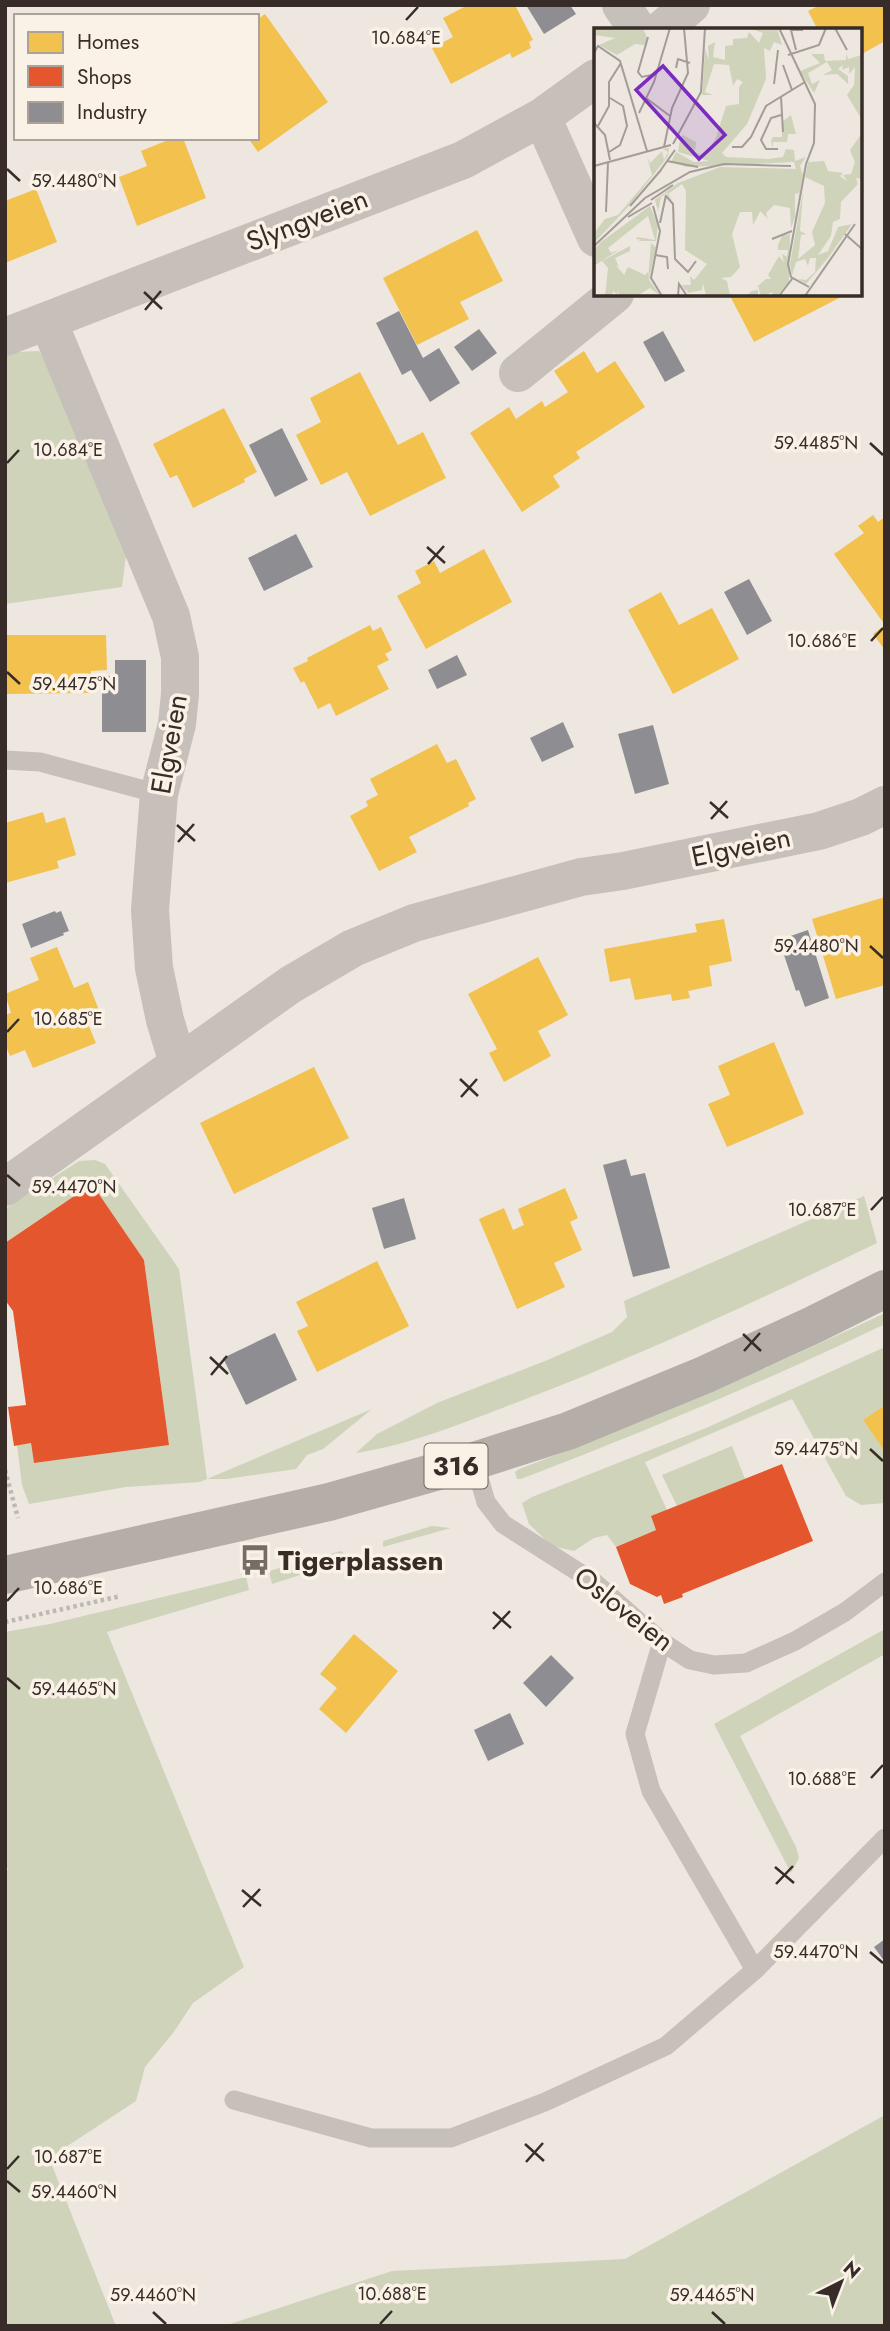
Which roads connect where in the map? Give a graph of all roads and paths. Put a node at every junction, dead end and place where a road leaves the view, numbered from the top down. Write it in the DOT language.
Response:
graph roads {
  1 [pos="621,5"];
  2 [pos="691,5"];
  3 [pos="637,28"];
  4 [pos="663,28"];
  5 [pos="594,79"];
  6 [pos="542,117"];
  7 [pos="594,234"];
  8 [pos="613,296"];
  9 [pos="48,321"];
  10 [pos="5,337"];
  11 [pos="518,373"];
  12 [pos="5,760"];
  13 [pos="159,794"];
  14 [pos="885,805"];
  15 [pos="178,1063"];
  16 [pos="5,1186"];
  17 [pos="885,1289"];
  18 [pos="474,1461"];
  19 [pos="5,1469"];
  20 [pos="18,1518"];
  21 [pos="5,1575"];
  22 [pos="885,1582"];
  23 [pos="662,1642"];
  24 [pos="885,1838"];
  25 [pos="755,1970"];
  26 [pos="234,2100"];
  1 -- 3 [label="street"];
  2 -- 4 [label="street"];
  5 -- 6 [label="street, Slyngveien"];
  6 -- 7 [label="street"];
  6 -- 9 [label="street, Slyngveien"];
  8 -- 11 [label="street"];
  9 -- 10 [label="street, Slyngveien"];
  9 -- 13 [label="street, Elgveien"];
  12 -- 13 [label="lane"];
  13 -- 15 [label="street, Elgveien"];
  14 -- 15 [label="street, Elgveien"];
  15 -- 16 [label="street, Elgveien"];
  17 -- 18 [label="main road, 316"];
  18 -- 21 [label="main road, 316"];
  18 -- 23 [label="lane, Osloveien"];
  19 -- 20 [label="path"];
  22 -- 23 [label="lane, Osloveien"];
  23 -- 25 [label="lane"];
  24 -- 25 [label="lane"];
  25 -- 26 [label="lane"];
}
